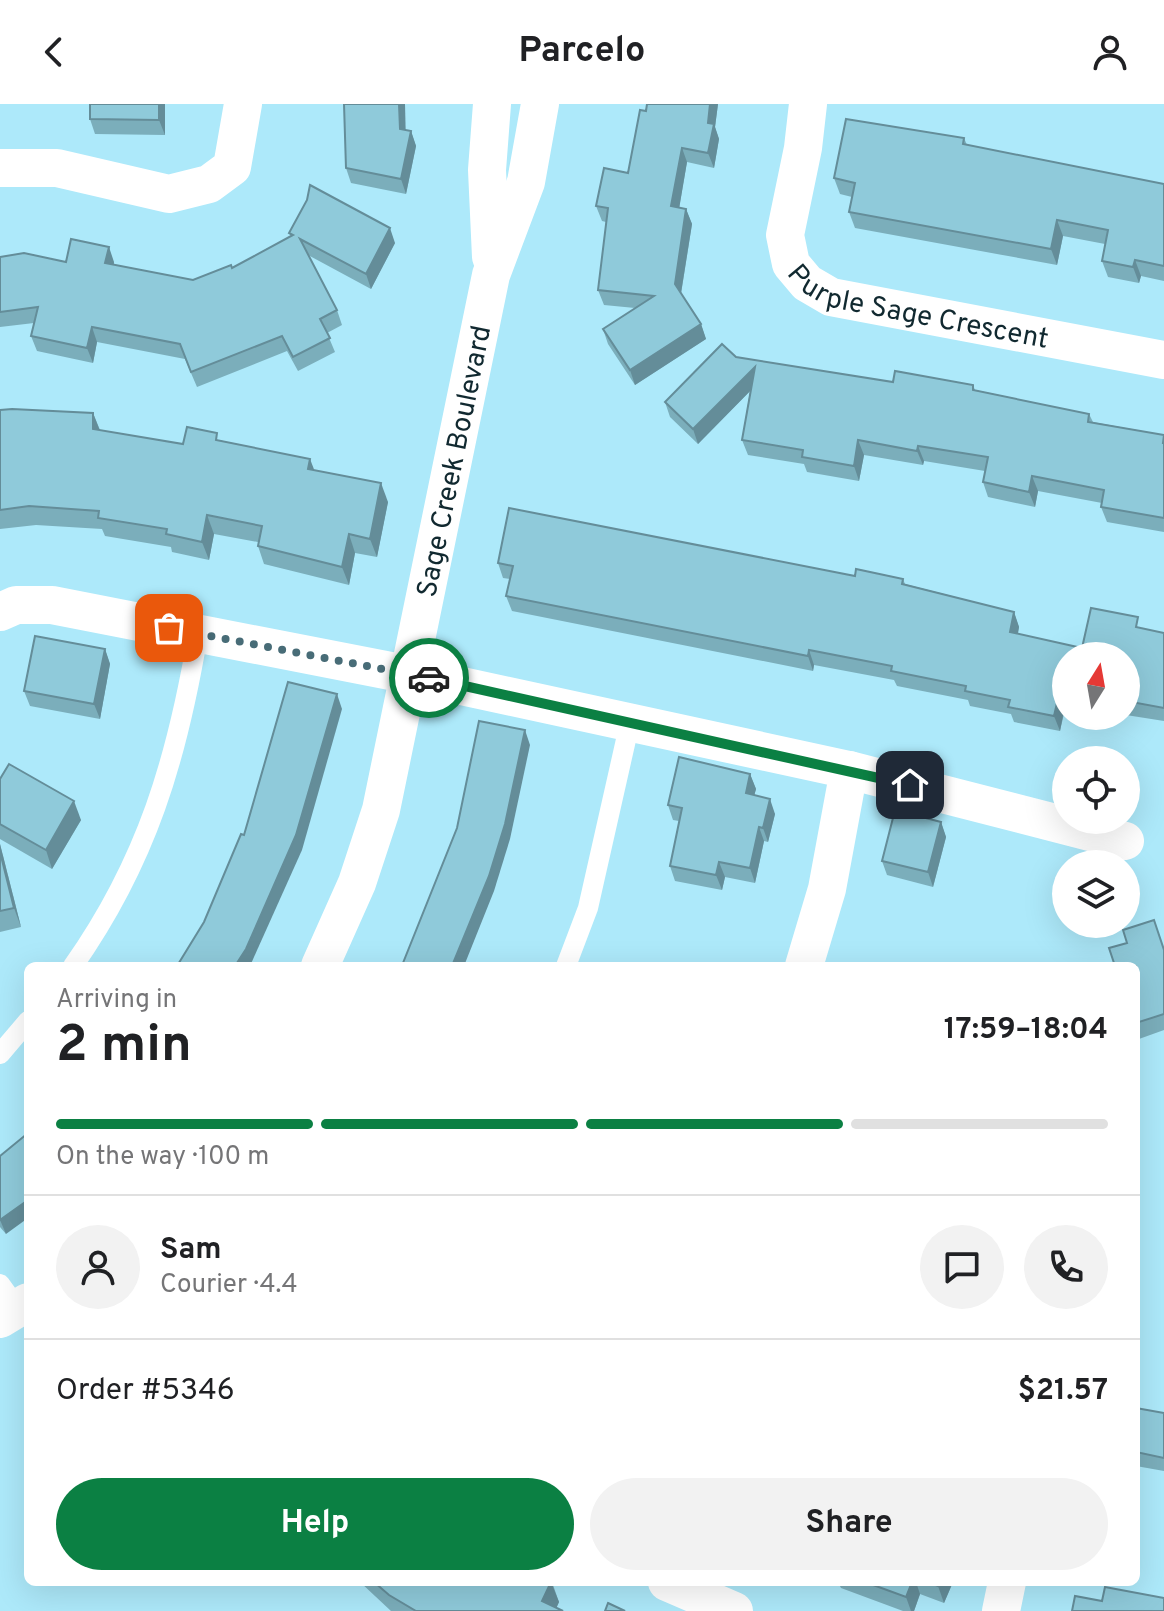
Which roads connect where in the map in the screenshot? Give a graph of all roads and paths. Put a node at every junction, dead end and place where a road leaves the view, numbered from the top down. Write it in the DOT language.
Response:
graph roads {
  1 [pos="243,104"];
  2 [pos="492,104"];
  3 [pos="540,104"];
  4 [pos="808,104"];
  5 [pos="0,168"];
  6 [pos="491,275"];
  7 [pos="1164,360"];
  8 [pos="0,612"];
  9 [pos="198,634"];
  10 [pos="411,675"];
  11 [pos="630,722"];
  12 [pos="849,770"];
  13 [pos="1125,841"];
  14 [pos="76,962"];
  15 [pos="322,962"];
  16 [pos="568,962"];
  17 [pos="805,962"];
  18 [pos="24,1026"];
  19 [pos="0,1054"];
  20 [pos="676,1586"];
  21 [pos="1006,1586"];
  22 [pos="734,1611"];
  23 [pos="1001,1611"];
  1 -- 5 [label="street"];
  2 -- 6 [label="street, Sage Creek Boulevard"];
  3 -- 6 [label="street, Sage Creek Boulevard"];
  4 -- 7 [label="street, Purple Sage Crescent"];
  6 -- 10 [label="street, Sage Creek Boulevard"];
  8 -- 9 [label="street"];
  9 -- 10 [label="street"];
  9 -- 14 [label="lane"];
  10 -- 11 [label="street"];
  10 -- 15 [label="street, Sage Creek Boulevard"];
  11 -- 12 [label="street"];
  11 -- 16 [label="lane"];
  12 -- 13 [label="street"];
  12 -- 17 [label="street"];
  18 -- 19 [label="lane"];
  20 -- 22 [label="street"];
  21 -- 23 [label="street"];
}
